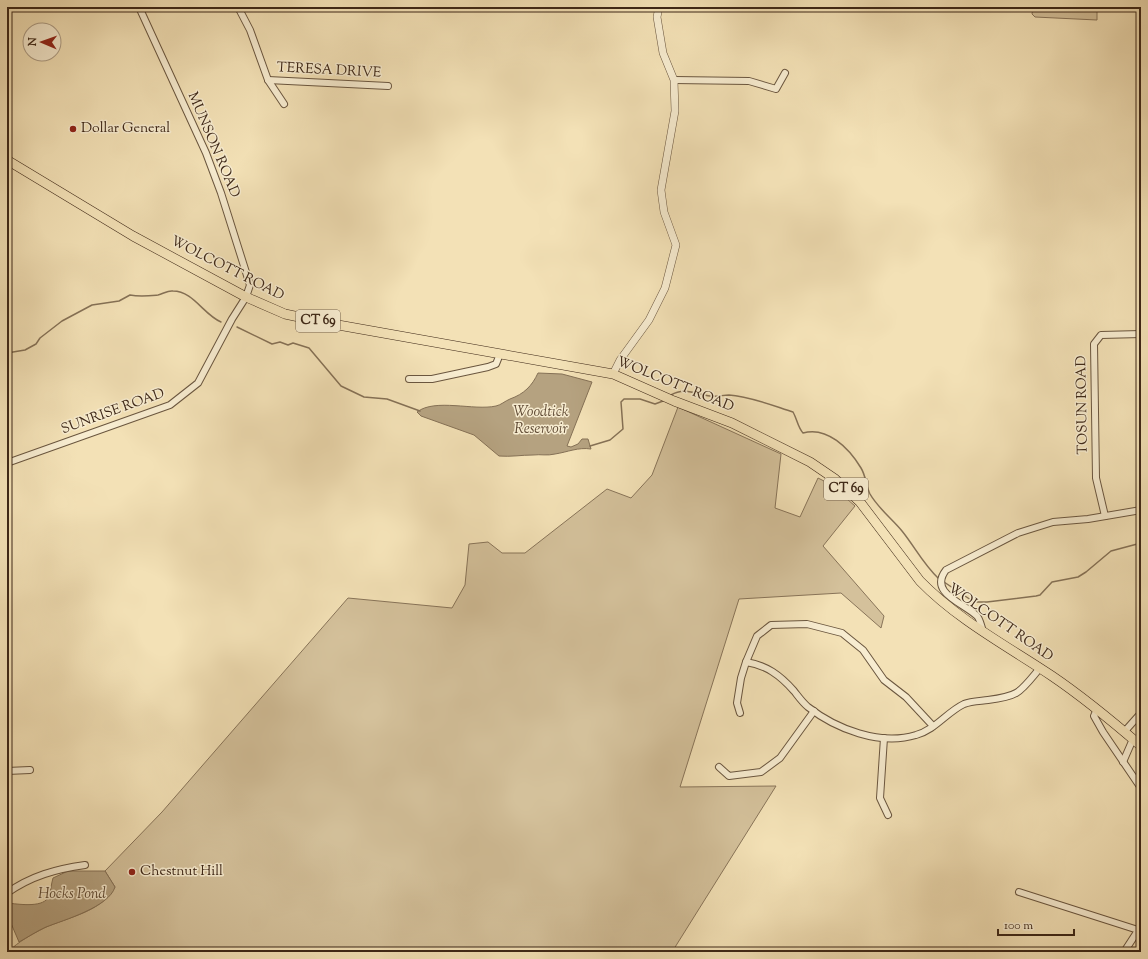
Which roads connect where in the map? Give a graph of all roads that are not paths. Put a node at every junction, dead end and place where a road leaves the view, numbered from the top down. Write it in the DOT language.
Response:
graph roads {
  1 [pos="139,7"];
  2 [pos="238,7"];
  3 [pos="659,7"];
  4 [pos="785,73"];
  5 [pos="268,80"];
  6 [pos="674,80"];
  7 [pos="388,86"];
  8 [pos="284,104"];
  9 [pos="7,160"];
  10 [pos="246,297"];
  11 [pos="1141,334"];
  12 [pos="500,354"];
  13 [pos="613,374"];
  14 [pos="409,379"];
  15 [pos="1141,422"];
  16 [pos="1141,445"];
  17 [pos="7,463"];
  18 [pos="1141,510"];
  19 [pos="1105,516"];
  20 [pos="983,631"];
  21 [pos="746,662"];
  22 [pos="1040,668"];
  23 [pos="1097,709"];
  24 [pos="814,711"];
  25 [pos="740,713"];
  26 [pos="1141,713"];
  27 [pos="933,726"];
  28 [pos="1124,731"];
  29 [pos="884,738"];
  30 [pos="1134,739"];
  31 [pos="1141,746"];
  32 [pos="1123,762"];
  33 [pos="719,767"];
  34 [pos="30,770"];
  35 [pos="7,771"];
  36 [pos="1141,788"];
  37 [pos="888,815"];
  38 [pos="85,865"];
  39 [pos="1019,892"];
  40 [pos="7,893"];
  41 [pos="1140,928"];
  42 [pos="1124,952"];
  1 -- 10 [label="street, MUNSON ROAD"];
  2 -- 5 [label="street, TERESA DRIVE"];
  3 -- 6 [label="street"];
  4 -- 6 [label="street"];
  5 -- 7 [label="street, TERESA DRIVE"];
  5 -- 8 [label="street, TERESA DRIVE"];
  6 -- 13 [label="street"];
  9 -- 10 [label="main road, WOLCOTT ROAD / CT 69"];
  10 -- 12 [label="main road, WOLCOTT ROAD / CT 69"];
  10 -- 17 [label="street, SUNRISE ROAD"];
  11 -- 19 [label="street, TOSUN ROAD"];
  12 -- 13 [label="main road, WOLCOTT ROAD / CT 69"];
  12 -- 14 [label="street"];
  13 -- 20 [label="main road, WOLCOTT ROAD / CT 69"];
  15 -- 16 [label="street"];
  18 -- 19 [label="street"];
  19 -- 20 [label="street"];
  20 -- 22 [label="main road, WOLCOTT ROAD / CT 69"];
  21 -- 24 [label="street"];
  21 -- 25 [label="street"];
  21 -- 27 [label="street"];
  22 -- 23 [label="main road, WOLCOTT ROAD / CT 69"];
  22 -- 27 [label="street"];
  23 -- 28 [label="main road, WOLCOTT ROAD / CT 69"];
  23 -- 32 [label="street"];
  24 -- 29 [label="street"];
  24 -- 33 [label="street"];
  26 -- 28 [label="street"];
  27 -- 29 [label="street"];
  28 -- 30 [label="main road, WOLCOTT ROAD / CT 69"];
  29 -- 37 [label="street"];
  30 -- 31 [label="main road, WOLCOTT ROAD / CT 69"];
  30 -- 32 [label="street"];
  32 -- 36 [label="street"];
  34 -- 35 [label="street"];
  38 -- 40 [label="street"];
  39 -- 41 [label="street"];
  41 -- 42 [label="street"];
}
